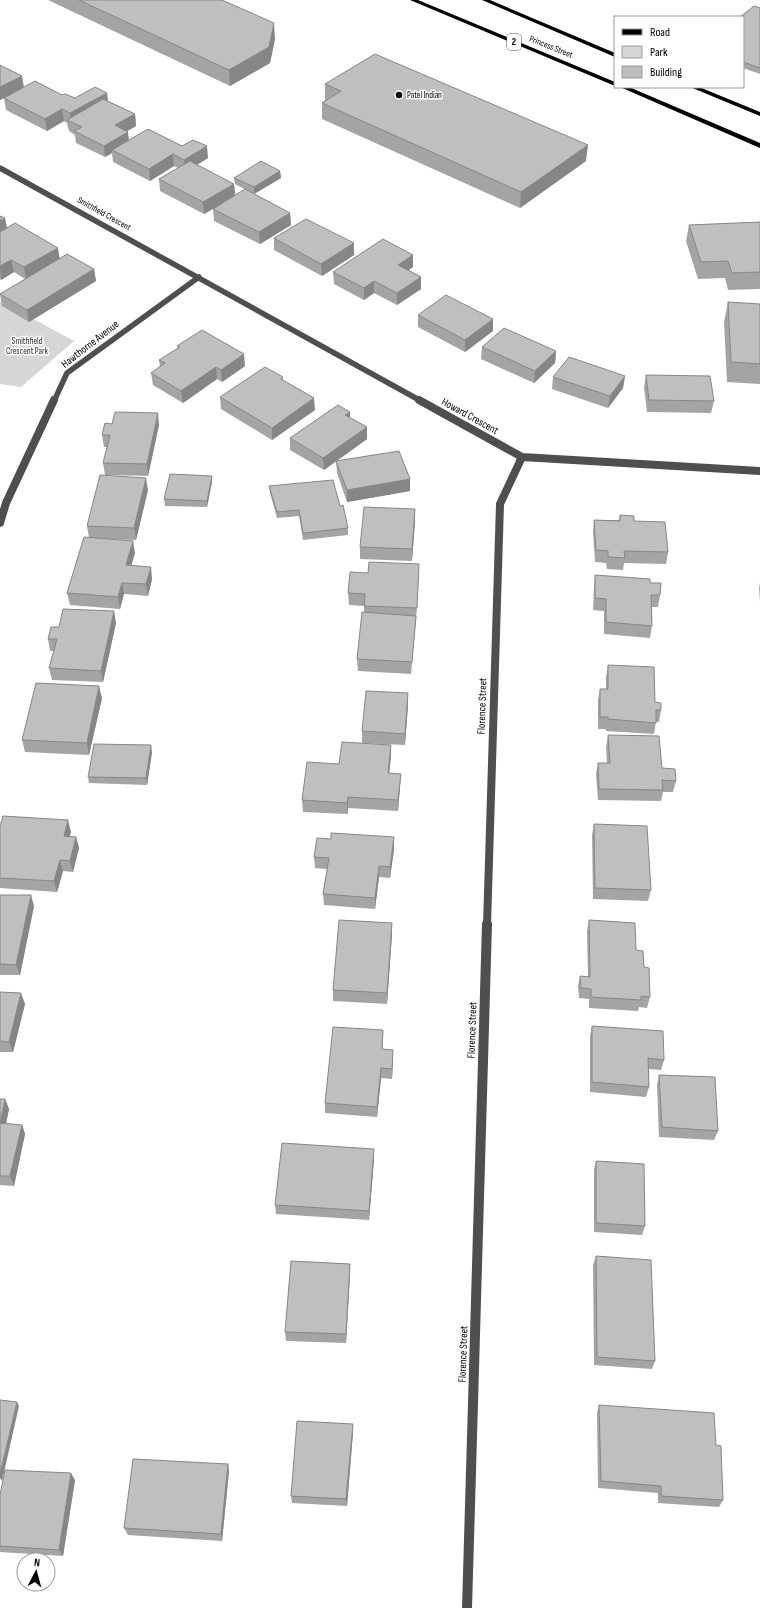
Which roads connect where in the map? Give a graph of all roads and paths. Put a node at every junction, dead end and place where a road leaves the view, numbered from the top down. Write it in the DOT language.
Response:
graph roads {
  1 [pos="413,0"];
  2 [pos="485,0"];
  3 [pos="614,55"];
  4 [pos="614,84"];
  5 [pos="625,88"];
  6 [pos="695,88"];
  7 [pos="760,114"];
  8 [pos="760,146"];
  9 [pos="0,168"];
  10 [pos="198,277"];
  11 [pos="522,457"];
  12 [pos="760,471"];
  13 [pos="3,503"];
  14 [pos="0,523"];
  15 [pos="467,1608"];
  1 -- 4 [label="main road, Princess Street / 2"];
  2 -- 3 [label="main road, Princess Street"];
  5 -- 8 [label="main road"];
  6 -- 7 [label="main road"];
  9 -- 10 [label="street, Smithfield Crescent"];
  10 -- 11 [label="street, Howard Crescent"];
  10 -- 13 [label="street, Hawthorne Avenue"];
  11 -- 12 [label="street, Howard Crescent"];
  11 -- 15 [label="street, Florence Street"];
  13 -- 14 [label="street, Hawthorne Avenue"];
}
